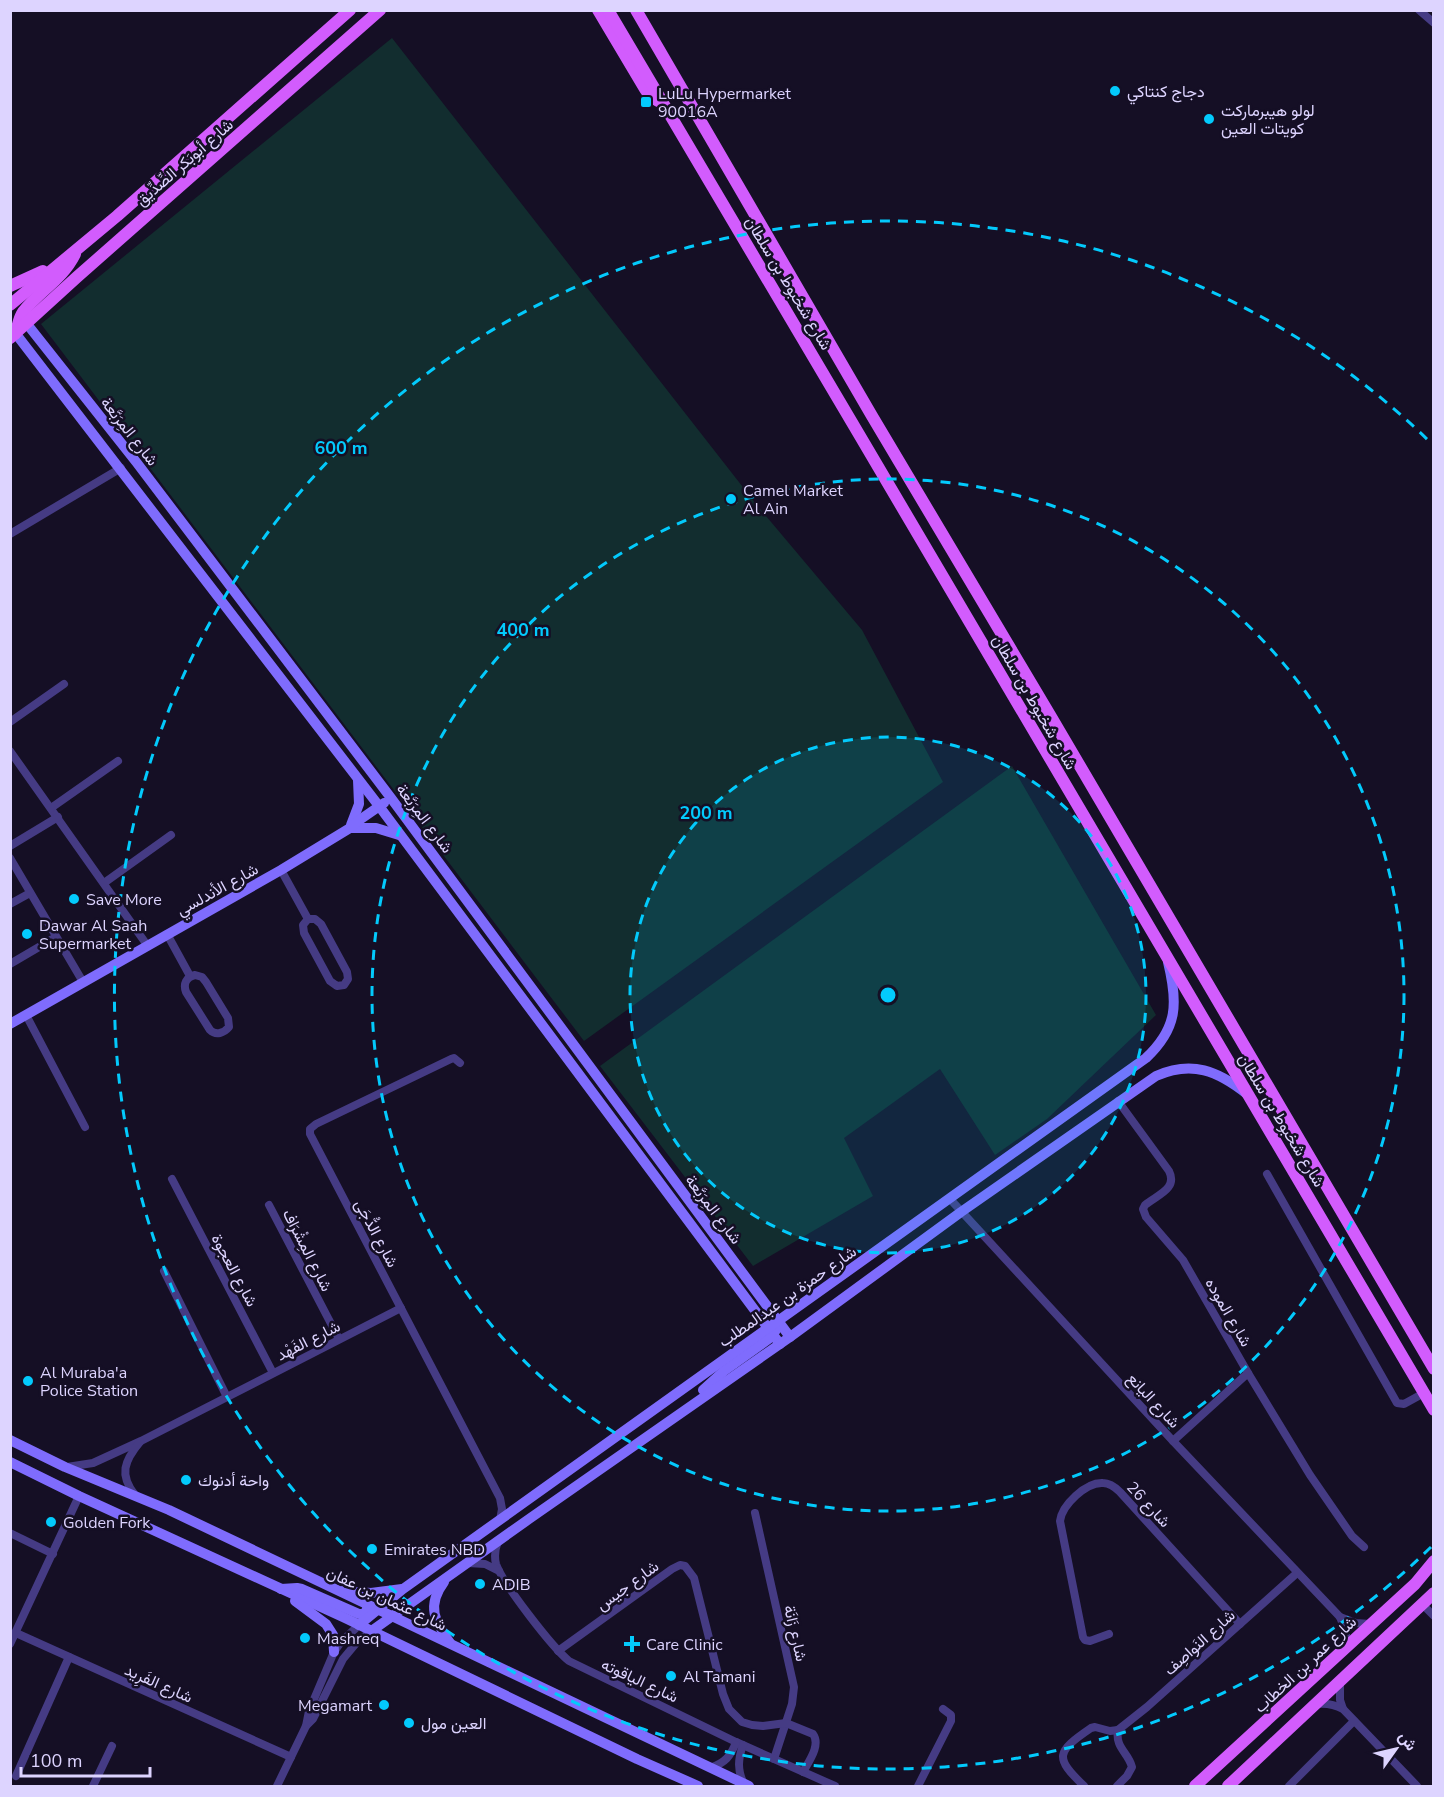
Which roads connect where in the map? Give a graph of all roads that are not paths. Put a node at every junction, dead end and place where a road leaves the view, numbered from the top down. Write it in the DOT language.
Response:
graph roads {
  1 [pos="350,10"];
  2 [pos="380,10"];
  3 [pos="598,10"];
  4 [pos="608,10"];
  5 [pos="636,10"];
  6 [pos="1419,10"];
  7 [pos="1434,23"];
  8 [pos="665,105"];
  9 [pos="77,250"];
  10 [pos="63,261"];
  11 [pos="10,286"];
  12 [pos="10,305"];
  13 [pos="15,329"];
  14 [pos="121,468"];
  15 [pos="10,534"];
  16 [pos="64,684"];
  17 [pos="10,722"];
  18 [pos="10,751"];
  19 [pos="118,761"];
  20 [pos="358,778"];
  21 [pos="393,800"];
  22 [pos="51,808"];
  23 [pos="381,809"];
  24 [pos="58,817"];
  25 [pos="350,828"];
  26 [pos="171,836"];
  27 [pos="401,836"];
  28 [pos="10,846"];
  29 [pos="10,858"];
  30 [pos="281,870"];
  31 [pos="104,883"];
  32 [pos="30,893"];
  33 [pos="10,904"];
  34 [pos="308,919"];
  35 [pos="166,934"];
  36 [pos="56,937"];
  37 [pos="147,945"];
  38 [pos="1167,959"];
  39 [pos="10,964"];
  40 [pos="190,976"];
  41 [pos="82,982"];
  42 [pos="26,1015"];
  43 [pos="10,1024"];
  44 [pos="460,1063"];
  45 [pos="1247,1095"];
  46 [pos="1118,1101"];
  47 [pos="85,1127"];
  48 [pos="1267,1174"];
  49 [pos="172,1179"];
  50 [pos="950,1199"];
  51 [pos="269,1204"];
  52 [pos="961,1212"];
  53 [pos="164,1272"];
  54 [pos="401,1308"];
  55 [pos="779,1320"];
  56 [pos="771,1331"];
  57 [pos="790,1337"];
  58 [pos="339,1340"];
  59 [pos="780,1344"];
  60 [pos="1434,1369"];
  61 [pos="273,1373"];
  62 [pos="1248,1373"];
  63 [pos="1424,1393"];
  64 [pos="228,1397"];
  65 [pos="684,1410"];
  66 [pos="1434,1410"];
  67 [pos="10,1440"];
  68 [pos="141,1441"];
  69 [pos="1173,1441"];
  70 [pos="10,1462"];
  71 [pos="65,1467"];
  72 [pos="79,1496"];
  73 [pos="138,1498"];
  74 [pos="500,1498"];
  75 [pos="521,1504"];
  76 [pos="755,1513"];
  77 [pos="500,1520"];
  78 [pos="10,1533"];
  79 [pos="498,1541"];
  80 [pos="1364,1547"];
  81 [pos="53,1554"];
  82 [pos="1434,1561"];
  83 [pos="467,1563"];
  84 [pos="500,1572"];
  85 [pos="1297,1573"];
  86 [pos="447,1578"];
  87 [pos="281,1589"];
  88 [pos="403,1589"];
  89 [pos="334,1590"];
  90 [pos="1434,1593"];
  91 [pos="1422,1604"];
  92 [pos="373,1608"];
  93 [pos="1434,1616"];
  94 [pos="391,1617"];
  95 [pos="1340,1617"];
  96 [pos="1240,1624"];
  97 [pos="1373,1624"];
  98 [pos="359,1625"];
  99 [pos="370,1632"];
  100 [pos="16,1633"];
  101 [pos="1109,1634"];
  102 [pos="10,1644"];
  103 [pos="450,1644"];
  104 [pos="1346,1648"];
  105 [pos="558,1651"];
  106 [pos="334,1652"];
  107 [pos="69,1657"];
  108 [pos="1340,1682"];
  109 [pos="1316,1704"];
  110 [pos="943,1709"];
  111 [pos="1343,1709"];
  112 [pos="1354,1721"];
  113 [pos="786,1723"];
  114 [pos="306,1726"];
  115 [pos="1118,1730"];
  116 [pos="740,1743"];
  117 [pos="112,1746"];
  118 [pos="291,1757"];
  119 [pos="774,1759"];
  120 [pos="710,1768"];
  121 [pos="803,1772"];
  122 [pos="16,1776"];
  123 [pos="746,1785"];
  124 [pos="93,1786"];
  125 [pos="277,1786"];
  126 [pos="698,1786"];
  127 [pos="835,1786"];
  128 [pos="918,1786"];
  129 [pos="1084,1786"];
  130 [pos="1117,1786"];
  131 [pos="1195,1786"];
  132 [pos="1228,1786"];
  133 [pos="1288,1786"];
  134 [pos="1417,1786"];
  1 -- 9 [label="main road, شارع أبوبَكر الصِّدِّيق"];
  2 -- 13 [label="main road, شارع أبوبَكر الصِّدِّيق"];
  3 -- 8 [label="main road"];
  4 -- 8 [label="main road, شارع شخبوط بن سلطان"];
  5 -- 60 [label="main road, شارع شخبوط بن سلطان"];
  6 -- 7 [label="street"];
  8 -- 38 [label="main road, شارع شخبوط بن سلطان"];
  9 -- 10 [label="main road, شارع أبوبَكر الصِّدِّيق"];
  9 -- 13 [label="main road"];
  10 -- 11 [label="main road"];
  10 -- 12 [label="main road, شارع أبوبَكر الصِّدِّيق"];
  13 -- 14 [label="street, شارع المِرَبَّعة"];
  13 -- 21 [label="street, شارع المِرَبَّعة"];
  14 -- 15 [label="street"];
  14 -- 20 [label="street, شارع المِرَبَّعة"];
  16 -- 17 [label="street"];
  18 -- 22 [label="street"];
  19 -- 22 [label="street"];
  20 -- 23 [label="street, شارع المِرَبَّعة"];
  20 -- 25 [label="street"];
  21 -- 23 [label="street, شارع الأندلسي"];
  21 -- 55 [label="street, شارع المِرَبَّعة"];
  22 -- 24 [label="street"];
  23 -- 25 [label="street, شارع الأندلسي"];
  23 -- 27 [label="street, شارع المِرَبَّعة"];
  24 -- 28 [label="street"];
  24 -- 31 [label="street"];
  25 -- 27 [label="street"];
  25 -- 30 [label="street, شارع الأندلسي"];
  26 -- 31 [label="street"];
  27 -- 56 [label="street, شارع المِرَبَّعة"];
  29 -- 32 [label="street"];
  30 -- 34 [label="street, شارع الأندلسي"];
  30 -- 35 [label="street, شارع الأندلسي"];
  31 -- 37 [label="street"];
  32 -- 33 [label="street"];
  32 -- 36 [label="street"];
  34 -- 34 [label="street, شارع الأندلسي"];
  35 -- 37 [label="street, شارع الأندلسي"];
  35 -- 40 [label="street, شارع الأندلسي"];
  36 -- 39 [label="street"];
  36 -- 41 [label="street"];
  37 -- 41 [label="street, شارع الأندلسي"];
  38 -- 45 [label="main road, شارع شخبوط بن سلطان"];
  38 -- 50 [label="street, شارع حمزة بن عبدالمطلب"];
  40 -- 40 [label="street, شارع الأندلسي"];
  41 -- 42 [label="street, شارع الأندلسي"];
  42 -- 43 [label="street, شارع الأندلسي"];
  42 -- 47 [label="street"];
  44 -- 54 [label="street, شارع الدُّجَى"];
  45 -- 46 [label="street, شارع حمزة بن عبدالمطلب"];
  45 -- 63 [label="main road, شارع شخبوط بن سلطان"];
  46 -- 52 [label="street, شارع حمزة بن عبدالمطلب"];
  46 -- 62 [label="street, شارع الموده"];
  48 -- 63 [label="street"];
  49 -- 61 [label="street, شارع العجوة"];
  50 -- 52 [label="street, شارع اليانع"];
  50 -- 55 [label="street, شارع حمزة بن عبدالمطلب"];
  51 -- 58 [label="street, شارع المِشْرَاف"];
  52 -- 57 [label="street, شارع حمزة بن عبدالمطلب"];
  52 -- 69 [label="street, شارع اليانع"];
  53 -- 64 [label="street"];
  54 -- 58 [label="street, شارع الفَهْد"];
  54 -- 74 [label="street, شارع الدُّجَى"];
  55 -- 56 [label="street, شارع حمزة بن عبدالمطلب"];
  55 -- 57 [label="street, شارع المِرَبَّعة"];
  56 -- 59 [label="street, شارع المِرَبَّعة"];
  56 -- 65 [label="street"];
  56 -- 75 [label="street, شارع حمزة بن عبدالمطلب"];
  57 -- 59 [label="street, شارع حمزة بن عبدالمطلب"];
  58 -- 61 [label="street, شارع الفَهْد"];
  59 -- 65 [label="street, شارع حمزة بن عبدالمطلب"];
  61 -- 64 [label="street, شارع الفَهْد"];
  62 -- 69 [label="street"];
  62 -- 80 [label="street, شارع الموده"];
  63 -- 66 [label="main road, شارع شخبوط بن سلطان"];
  64 -- 68 [label="street, شارع الفَهْد"];
  65 -- 79 [label="street, شارع حمزة بن عبدالمطلب"];
  67 -- 71 [label="street, شارع عثمان بن عفان"];
  68 -- 71 [label="street, شارع الفَهْد"];
  68 -- 73 [label="street"];
  69 -- 85 [label="street, شارع اليانع"];
  70 -- 72 [label="street"];
  71 -- 73 [label="street, شارع عثمان بن عفان"];
  72 -- 81 [label="street"];
  72 -- 87 [label="street"];
  73 -- 89 [label="street, شارع عثمان بن عفان"];
  74 -- 75 [label="street"];
  74 -- 77 [label="street, شارع الدُّجَى"];
  75 -- 77 [label="street, شارع حمزة بن عبدالمطلب"];
  76 -- 113 [label="street, شارع زَانَة"];
  77 -- 88 [label="street, شارع حمزة بن عبدالمطلب"];
  78 -- 81 [label="street"];
  79 -- 83 [label="street, شارع حمزة بن عبدالمطلب"];
  79 -- 84 [label="street, شارع الياقوته"];
  81 -- 100 [label="street"];
  82 -- 97 [label="main road, شارع عمر بن الخطاب"];
  83 -- 84 [label="street"];
  83 -- 86 [label="street, شارع حمزة بن عبدالمطلب"];
  84 -- 105 [label="street, شارع الياقوته"];
  85 -- 95 [label="street, شارع اليانع"];
  85 -- 96 [label="street, شارع النَواصِف"];
  86 -- 94 [label="street, شارع حمزة بن عبدالمطلب"];
  86 -- 103 [label="street"];
  87 -- 92 [label="street"];
  87 -- 98 [label="street"];
  87 -- 106 [label="street"];
  88 -- 89 [label="street"];
  88 -- 92 [label="street, شارع حمزة بن عبدالمطلب"];
  89 -- 92 [label="street, شارع عثمان بن عفان"];
  90 -- 91 [label="main road"];
  91 -- 93 [label="street"];
  91 -- 108 [label="main road"];
  92 -- 94 [label="street, شارع عثمان بن عفان"];
  92 -- 98 [label="street, شارع حمزة بن عبدالمطلب"];
  94 -- 99 [label="street, شارع حمزة بن عبدالمطلب"];
  94 -- 103 [label="street, شارع عثمان بن عفان"];
  95 -- 97 [label="street"];
  95 -- 104 [label="street"];
  96 -- 101 [label="street, شارع 26"];
  96 -- 115 [label="street, شارع النَواصِف"];
  97 -- 104 [label="main road, شارع عمر بن الخطاب"];
  98 -- 99 [label="street"];
  98 -- 106 [label="street"];
  99 -- 114 [label="street"];
  99 -- 126 [label="street"];
  100 -- 102 [label="street"];
  100 -- 107 [label="street, شارع الفَرِيد"];
  103 -- 120 [label="street, شارع عثمان بن عفان"];
  104 -- 131 [label="main road, شارع عمر بن الخطاب"];
  105 -- 113 [label="street, شارع جيس"];
  105 -- 116 [label="street, شارع الياقوته"];
  106 -- 114 [label="street"];
  107 -- 118 [label="street, شارع الفَرِيد"];
  107 -- 122 [label="street"];
  108 -- 109 [label="main road"];
  108 -- 111 [label="street"];
  109 -- 111 [label="street"];
  109 -- 132 [label="main road"];
  110 -- 128 [label="street"];
  111 -- 112 [label="street"];
  112 -- 133 [label="street"];
  112 -- 134 [label="street"];
  113 -- 119 [label="street, شارع زَانَة"];
  113 -- 121 [label="street"];
  114 -- 118 [label="street"];
  115 -- 129 [label="street"];
  115 -- 130 [label="street"];
  116 -- 119 [label="street, شارع الياقوته"];
  116 -- 120 [label="street"];
  116 -- 123 [label="street"];
  117 -- 124 [label="street"];
  118 -- 125 [label="street"];
  119 -- 121 [label="street, شارع الياقوته"];
  120 -- 123 [label="street, شارع عثمان بن عفان"];
  121 -- 127 [label="street, شارع الياقوته"];
}
